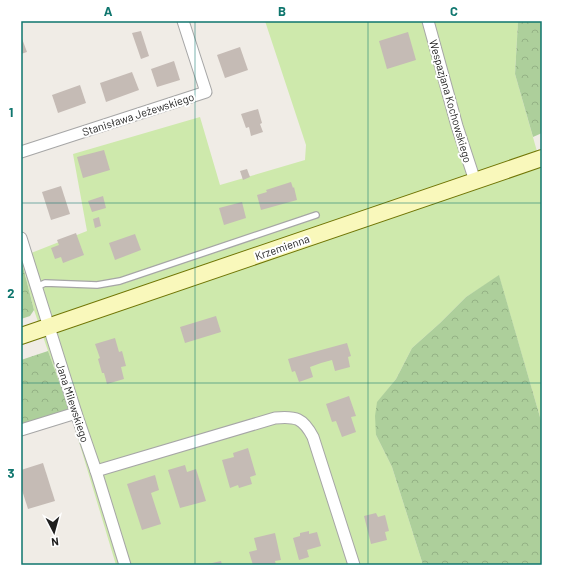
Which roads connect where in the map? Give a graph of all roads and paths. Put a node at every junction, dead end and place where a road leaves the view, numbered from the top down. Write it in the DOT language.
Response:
graph roads {
  1 [pos="183,21"];
  2 [pos="428,21"];
  3 [pos="21,152"];
  4 [pos="542,158"];
  5 [pos="475,181"];
  6 [pos="316,215"];
  7 [pos="21,238"];
  8 [pos="37,287"];
  9 [pos="49,326"];
  10 [pos="21,336"];
  11 [pos="76,413"];
  12 [pos="21,430"];
  13 [pos="96,471"];
  14 [pos="125,565"];
  15 [pos="354,565"];
  1 -- 3 [label="street, Stanisława Jeżewskiego"];
  2 -- 5 [label="street, Wespazjana Kochowskiego"];
  4 -- 5 [label="main road, Krzemienna"];
  5 -- 9 [label="main road, Krzemienna"];
  6 -- 8 [label="lane"];
  7 -- 8 [label="street, Jana Milewskiego"];
  8 -- 9 [label="street, Jana Milewskiego"];
  9 -- 10 [label="main road, Krzemienna"];
  9 -- 11 [label="street, Jana Milewskiego"];
  11 -- 12 [label="street"];
  11 -- 13 [label="street, Jana Milewskiego"];
  13 -- 14 [label="street, Jana Milewskiego"];
  13 -- 15 [label="street"];
}
